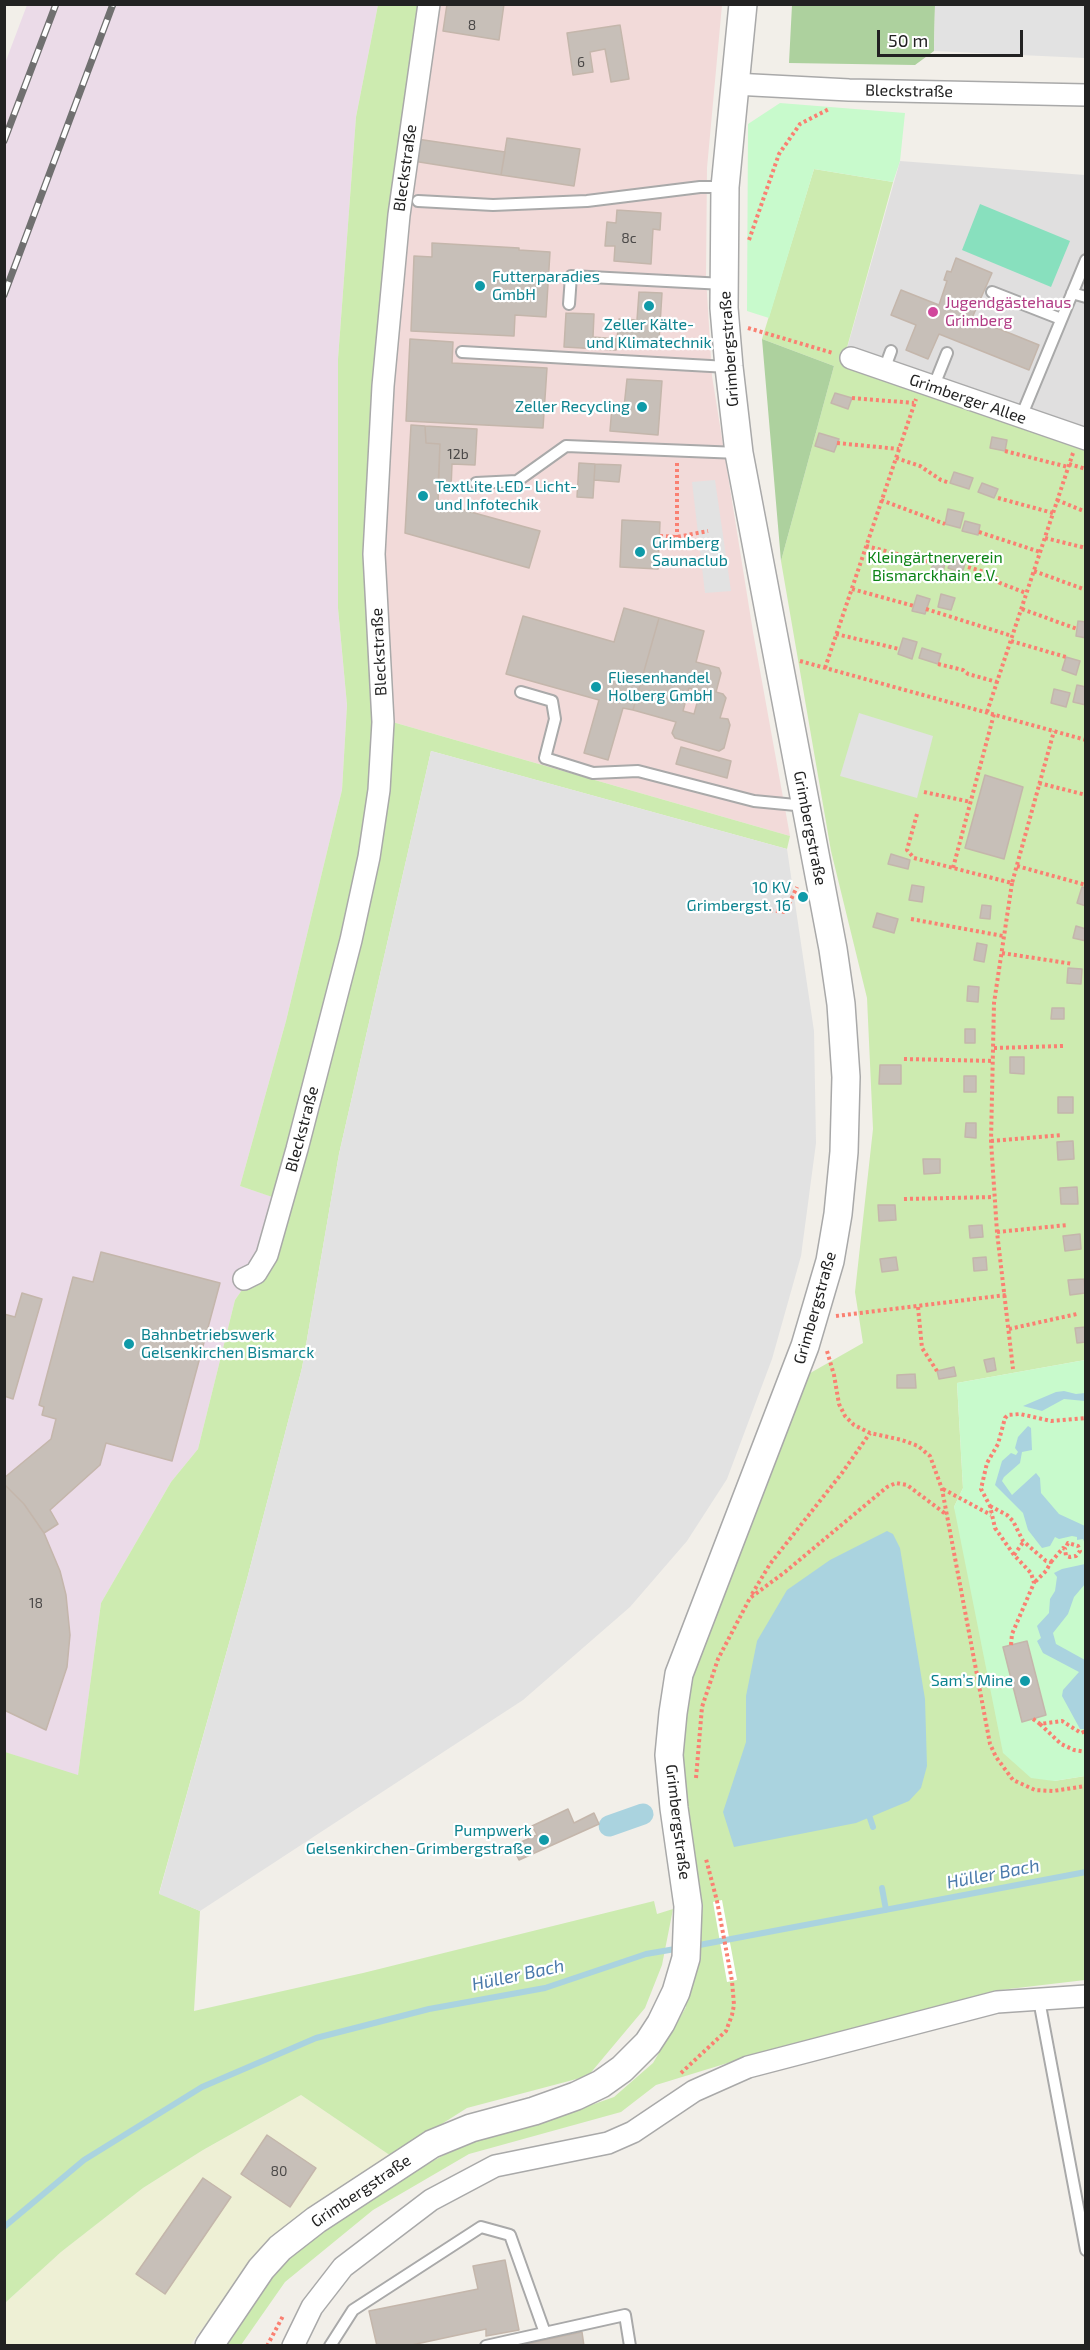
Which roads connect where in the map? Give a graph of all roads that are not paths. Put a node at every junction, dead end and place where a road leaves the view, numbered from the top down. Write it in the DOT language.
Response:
graph roads {
  1 [pos="429,4"];
  2 [pos="743,4"];
  3 [pos="734,84"];
  4 [pos="1086,95"];
  5 [pos="725,187"];
  6 [pos="418,201"];
  7 [pos="1086,260"];
  8 [pos="992,292"];
  9 [pos="1072,293"];
  10 [pos="724,296"];
  11 [pos="1086,297"];
  12 [pos="569,304"];
  13 [pos="1061,319"];
  14 [pos="462,352"];
  15 [pos="947,353"];
  16 [pos="850,358"];
  17 [pos="729,367"];
  18 [pos="923,392"];
  19 [pos="1021,417"];
  20 [pos="1082,439"];
  21 [pos="739,453"];
  22 [pos="476,483"];
  23 [pos="521,692"];
  24 [pos="806,806"];
  25 [pos="244,1279"];
  26 [pos="1086,1996"];
  27 [pos="1039,2000"];
  28 [pos="1086,2250"];
  29 [pos="545,2333"];
  30 [pos="209,2346"];
  31 [pos="293,2346"];
  32 [pos="330,2346"];
  33 [pos="486,2346"];
  34 [pos="630,2346"];
  1 -- 25 [label="street, Bleckstraße"];
  2 -- 3 [label="street, Grimbergstraße"];
  3 -- 4 [label="street, Bleckstraße"];
  3 -- 5 [label="street, Grimbergstraße"];
  5 -- 6 [label="lane"];
  5 -- 10 [label="street, Grimbergstraße"];
  7 -- 9 [label="lane"];
  8 -- 13 [label="lane"];
  9 -- 11 [label="lane"];
  9 -- 13 [label="lane"];
  10 -- 12 [label="lane"];
  10 -- 17 [label="street, Grimbergstraße"];
  13 -- 19 [label="lane"];
  14 -- 17 [label="lane"];
  15 -- 18 [label="lane"];
  16 -- 18 [label="street, Grimberger Allee"];
  17 -- 21 [label="street, Grimbergstraße"];
  18 -- 19 [label="street, Grimberger Allee"];
  19 -- 20 [label="street, Grimberger Allee"];
  21 -- 22 [label="lane"];
  21 -- 24 [label="street, Grimbergstraße"];
  23 -- 24 [label="lane"];
  24 -- 30 [label="street, Grimbergstraße"];
  26 -- 27 [label="street"];
  27 -- 28 [label="lane"];
  27 -- 31 [label="street"];
  29 -- 32 [label="lane"];
  29 -- 33 [label="lane"];
  29 -- 34 [label="lane"];
}
